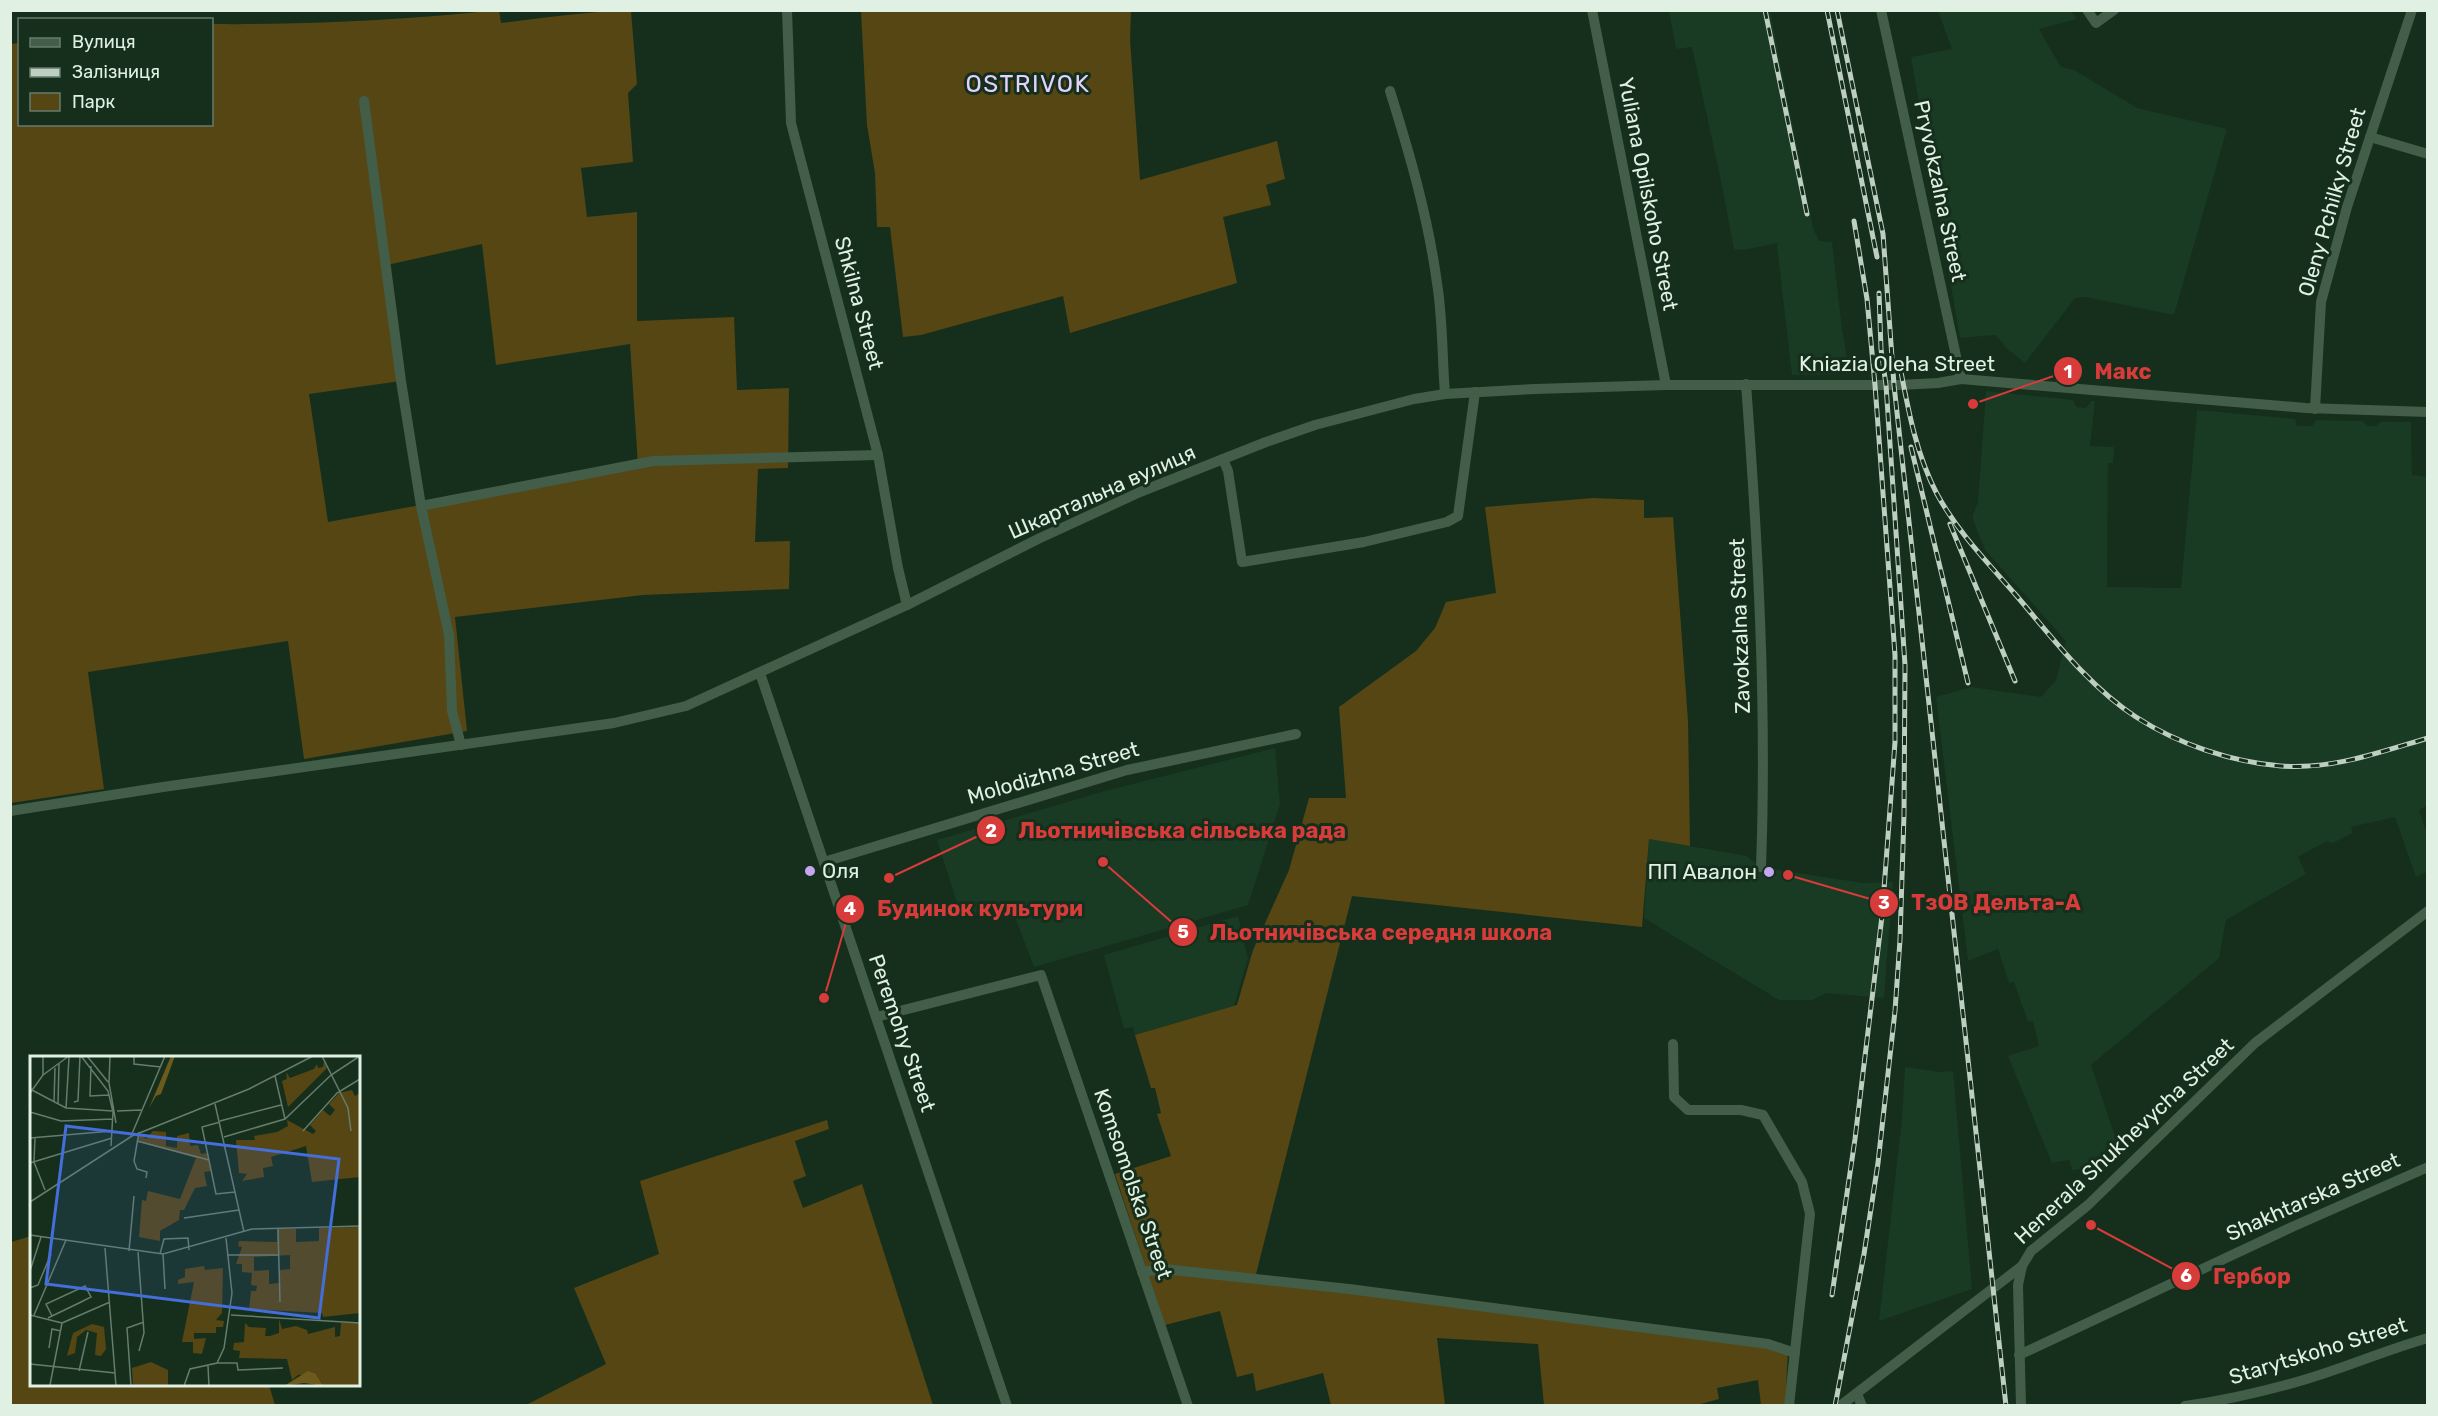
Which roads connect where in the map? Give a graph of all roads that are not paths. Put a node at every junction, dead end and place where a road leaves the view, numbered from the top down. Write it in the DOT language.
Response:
graph roads {
  1 [pos="788,10"];
  2 [pos="1592,10"];
  3 [pos="1881,10"];
  4 [pos="2087,10"];
  5 [pos="2114,10"];
  6 [pos="2412,10"];
  7 [pos="1390,91"];
  8 [pos="364,101"];
  9 [pos="2370,137"];
  10 [pos="2427,154"];
  11 [pos="1961,379"];
  12 [pos="1746,384"];
  13 [pos="1666,385"];
  14 [pos="1474,392"];
  15 [pos="1445,394"];
  16 [pos="2315,408"];
  17 [pos="2427,412"];
  18 [pos="878,455"];
  19 [pos="1223,459"];
  20 [pos="421,506"];
  21 [pos="907,605"];
  22 [pos="760,673"];
  23 [pos="1296,734"];
  24 [pos="461,744"];
  25 [pos="10,811"];
  26 [pos="824,862"];
  27 [pos="1761,867"];
  28 [pos="2427,911"];
  29 [pos="876,1017"];
  30 [pos="1673,1044"];
  31 [pos="2427,1167"];
  32 [pos="2022,1266"];
  33 [pos="1142,1272"];
  34 [pos="2427,1338"];
  35 [pos="1795,1353"];
  36 [pos="2019,1355"];
  37 [pos="1848,1400"];
  38 [pos="1007,1406"];
  39 [pos="1188,1406"];
  40 [pos="1789,1406"];
  41 [pos="1862,1406"];
  42 [pos="2021,1406"];
  43 [pos="2185,1406"];
  1 -- 18 [label="street, Shkilna Street"];
  2 -- 13 [label="street, Yuliana Opilskoho Street"];
  3 -- 11 [label="street, Pryvokzalna Street"];
  4 -- 5 [label="street"];
  6 -- 9 [label="street, Oleny Pchilky Street"];
  7 -- 15 [label="street"];
  8 -- 20 [label="street"];
  9 -- 10 [label="street"];
  9 -- 16 [label="street, Oleny Pchilky Street"];
  11 -- 12 [label="street, Kniazia Oleha Street"];
  11 -- 16 [label="street, Kniazia Oleha Street"];
  12 -- 13 [label="street, Kniazia Oleha Street"];
  12 -- 27 [label="street, Zavokzalna Street"];
  13 -- 14 [label="street, Kniazia Oleha Street"];
  14 -- 15 [label="street, Шкартальна вулиця"];
  14 -- 19 [label="street"];
  15 -- 19 [label="street, Шкартальна вулиця"];
  16 -- 17 [label="street, Kniazia Oleha Street"];
  18 -- 20 [label="street"];
  18 -- 21 [label="street, Shkilna Street"];
  19 -- 21 [label="street, Шкартальна вулиця"];
  20 -- 24 [label="street"];
  21 -- 22 [label="street, Шкартальна вулиця"];
  22 -- 24 [label="street, Шкартальна вулиця"];
  22 -- 26 [label="street, Peremohy Street"];
  23 -- 26 [label="street, Molodizhna Street"];
  24 -- 25 [label="street, Шкартальна вулиця"];
  26 -- 29 [label="street, Peremohy Street"];
  28 -- 32 [label="street, Henerala Shukhevycha Street"];
  29 -- 33 [label="street, Komsomolska Street"];
  29 -- 38 [label="street, Peremohy Street"];
  30 -- 35 [label="street"];
  31 -- 36 [label="street, Shakhtarska Street"];
  32 -- 36 [label="street"];
  32 -- 37 [label="street, Henerala Shukhevycha Street"];
  33 -- 35 [label="street"];
  33 -- 39 [label="street, Komsomolska Street"];
  34 -- 43 [label="street, Starytskoho Street"];
  35 -- 40 [label="street"];
  36 -- 42 [label="street"];
  37 -- 41 [label="street"];
}
